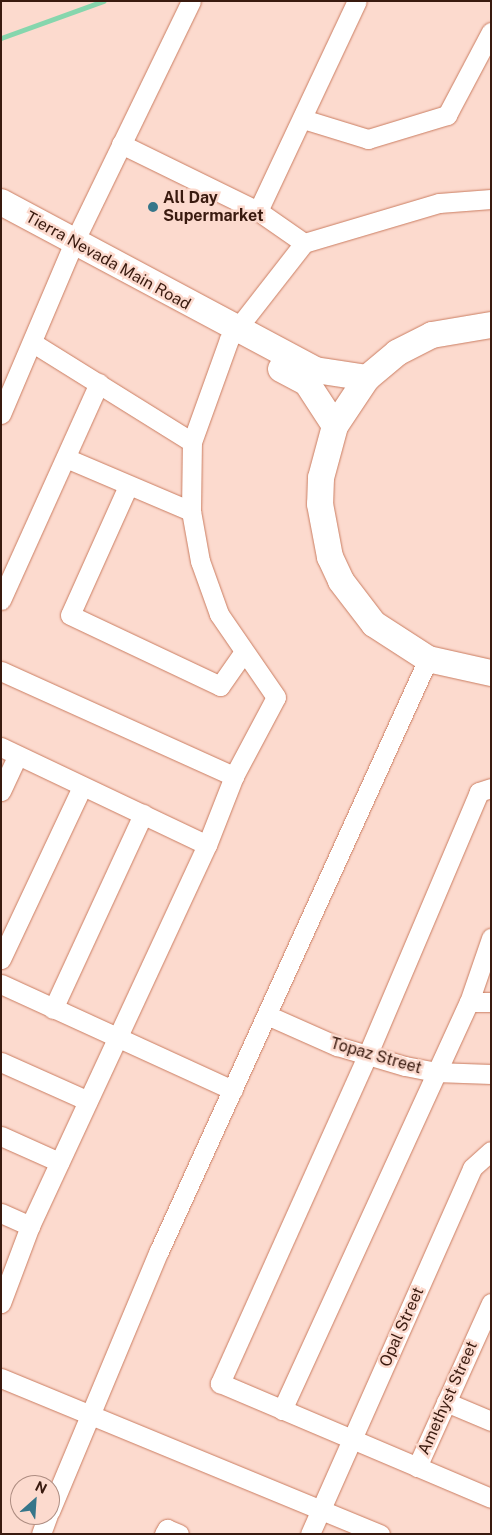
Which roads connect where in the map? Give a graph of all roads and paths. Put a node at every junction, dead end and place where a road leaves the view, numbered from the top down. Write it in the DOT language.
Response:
graph roads {
  1 [pos="191,1"];
  2 [pos="357,1"];
  3 [pos="491,32"];
  4 [pos="303,119"];
  5 [pos="120,144"];
  6 [pos="491,198"];
  7 [pos="1,202"];
  8 [pos="258,211"];
  9 [pos="74,242"];
  10 [pos="304,243"];
  11 [pos="491,325"];
  12 [pos="227,328"];
  13 [pos="33,343"];
  14 [pos="367,378"];
  15 [pos="99,383"];
  16 [pos="1,414"];
  17 [pos="335,426"];
  18 [pos="192,442"];
  19 [pos="66,458"];
  20 [pos="128,486"];
  21 [pos="191,511"];
  22 [pos="1,600"];
  23 [pos="243,653"];
  24 [pos="428,660"];
  25 [pos="1,671"];
  26 [pos="491,673"];
  27 [pos="9,752"];
  28 [pos="234,776"];
  29 [pos="82,787"];
  30 [pos="491,788"];
  31 [pos="1,791"];
  32 [pos="143,814"];
  33 [pos="207,845"];
  34 [pos="491,938"];
  35 [pos="1,959"];
  36 [pos="1,984"];
  37 [pos="469,1002"];
  38 [pos="491,1002"];
  39 [pos="53,1009"];
  40 [pos="267,1015"];
  41 [pos="116,1037"];
  42 [pos="367,1056"];
  43 [pos="1,1062"];
  44 [pos="435,1072"];
  45 [pos="491,1074"];
  46 [pos="233,1090"];
  47 [pos="88,1101"];
  48 [pos="1,1136"];
  49 [pos="491,1151"];
  50 [pos="59,1162"];
  51 [pos="1,1213"];
  52 [pos="30,1226"];
  53 [pos="2,1295"];
  54 [pos="491,1303"];
  55 [pos="1,1378"];
  56 [pos="446,1402"];
  57 [pos="282,1410"];
  58 [pos="88,1415"];
  59 [pos="491,1421"];
  60 [pos="353,1439"];
  61 [pos="417,1467"];
  62 [pos="60,1486"];
  63 [pos="491,1498"];
  64 [pos="319,1509"];
  65 [pos="164,1534"];
  66 [pos="179,1534"];
  67 [pos="310,1534"];
  68 [pos="380,1534"];
  1 -- 5 [label="street"];
  2 -- 4 [label="street"];
  3 -- 4 [label="street"];
  4 -- 8 [label="street"];
  5 -- 8 [label="street"];
  5 -- 9 [label="street"];
  6 -- 10 [label="street"];
  7 -- 9 [label="street, Tierra Nevada Main Road"];
  8 -- 10 [label="street"];
  9 -- 12 [label="street, Tierra Nevada Main Road"];
  9 -- 13 [label="street"];
  10 -- 12 [label="street"];
  11 -- 14 [label="street"];
  12 -- 14 [label="street, Tierra Nevada Main Road"];
  12 -- 17 [label="street, Tierra Nevada Main Road"];
  12 -- 18 [label="street"];
  13 -- 15 [label="street"];
  13 -- 16 [label="street"];
  14 -- 17 [label="street"];
  15 -- 18 [label="street"];
  15 -- 19 [label="street"];
  17 -- 24 [label="street"];
  18 -- 21 [label="street"];
  19 -- 20 [label="street"];
  19 -- 22 [label="street"];
  20 -- 21 [label="street"];
  20 -- 23 [label="street"];
  21 -- 23 [label="street"];
  23 -- 28 [label="street"];
  24 -- 26 [label="street"];
  24 -- 40 [label="street"];
  25 -- 28 [label="street"];
  27 -- 29 [label="street"];
  27 -- 31 [label="street"];
  28 -- 33 [label="street"];
  29 -- 32 [label="street"];
  29 -- 35 [label="street"];
  30 -- 42 [label="street"];
  32 -- 33 [label="street"];
  32 -- 39 [label="street"];
  33 -- 41 [label="street"];
  34 -- 37 [label="street"];
  36 -- 39 [label="street"];
  37 -- 38 [label="street"];
  37 -- 44 [label="street"];
  39 -- 41 [label="street"];
  40 -- 42 [label="street, Topaz Street"];
  40 -- 46 [label="street"];
  41 -- 46 [label="street"];
  41 -- 47 [label="street"];
  42 -- 44 [label="street, Topaz Street"];
  42 -- 57 [label="street"];
  43 -- 47 [label="street"];
  44 -- 45 [label="street, Topaz Street"];
  44 -- 57 [label="street"];
  46 -- 58 [label="street"];
  47 -- 50 [label="street"];
  48 -- 50 [label="street"];
  49 -- 60 [label="street, Opal Street"];
  50 -- 52 [label="street"];
  51 -- 52 [label="street"];
  52 -- 53 [label="street"];
  54 -- 56 [label="street, Amethyst Street"];
  55 -- 58 [label="street"];
  56 -- 59 [label="street"];
  56 -- 61 [label="street, Amethyst Street"];
  57 -- 60 [label="street"];
  58 -- 62 [label="street"];
  58 -- 64 [label="street"];
  60 -- 61 [label="street"];
  60 -- 64 [label="street, Opal Street"];
  61 -- 63 [label="street"];
  64 -- 67 [label="street, Opal Street"];
  64 -- 68 [label="street"];
  65 -- 66 [label="street"];
}
